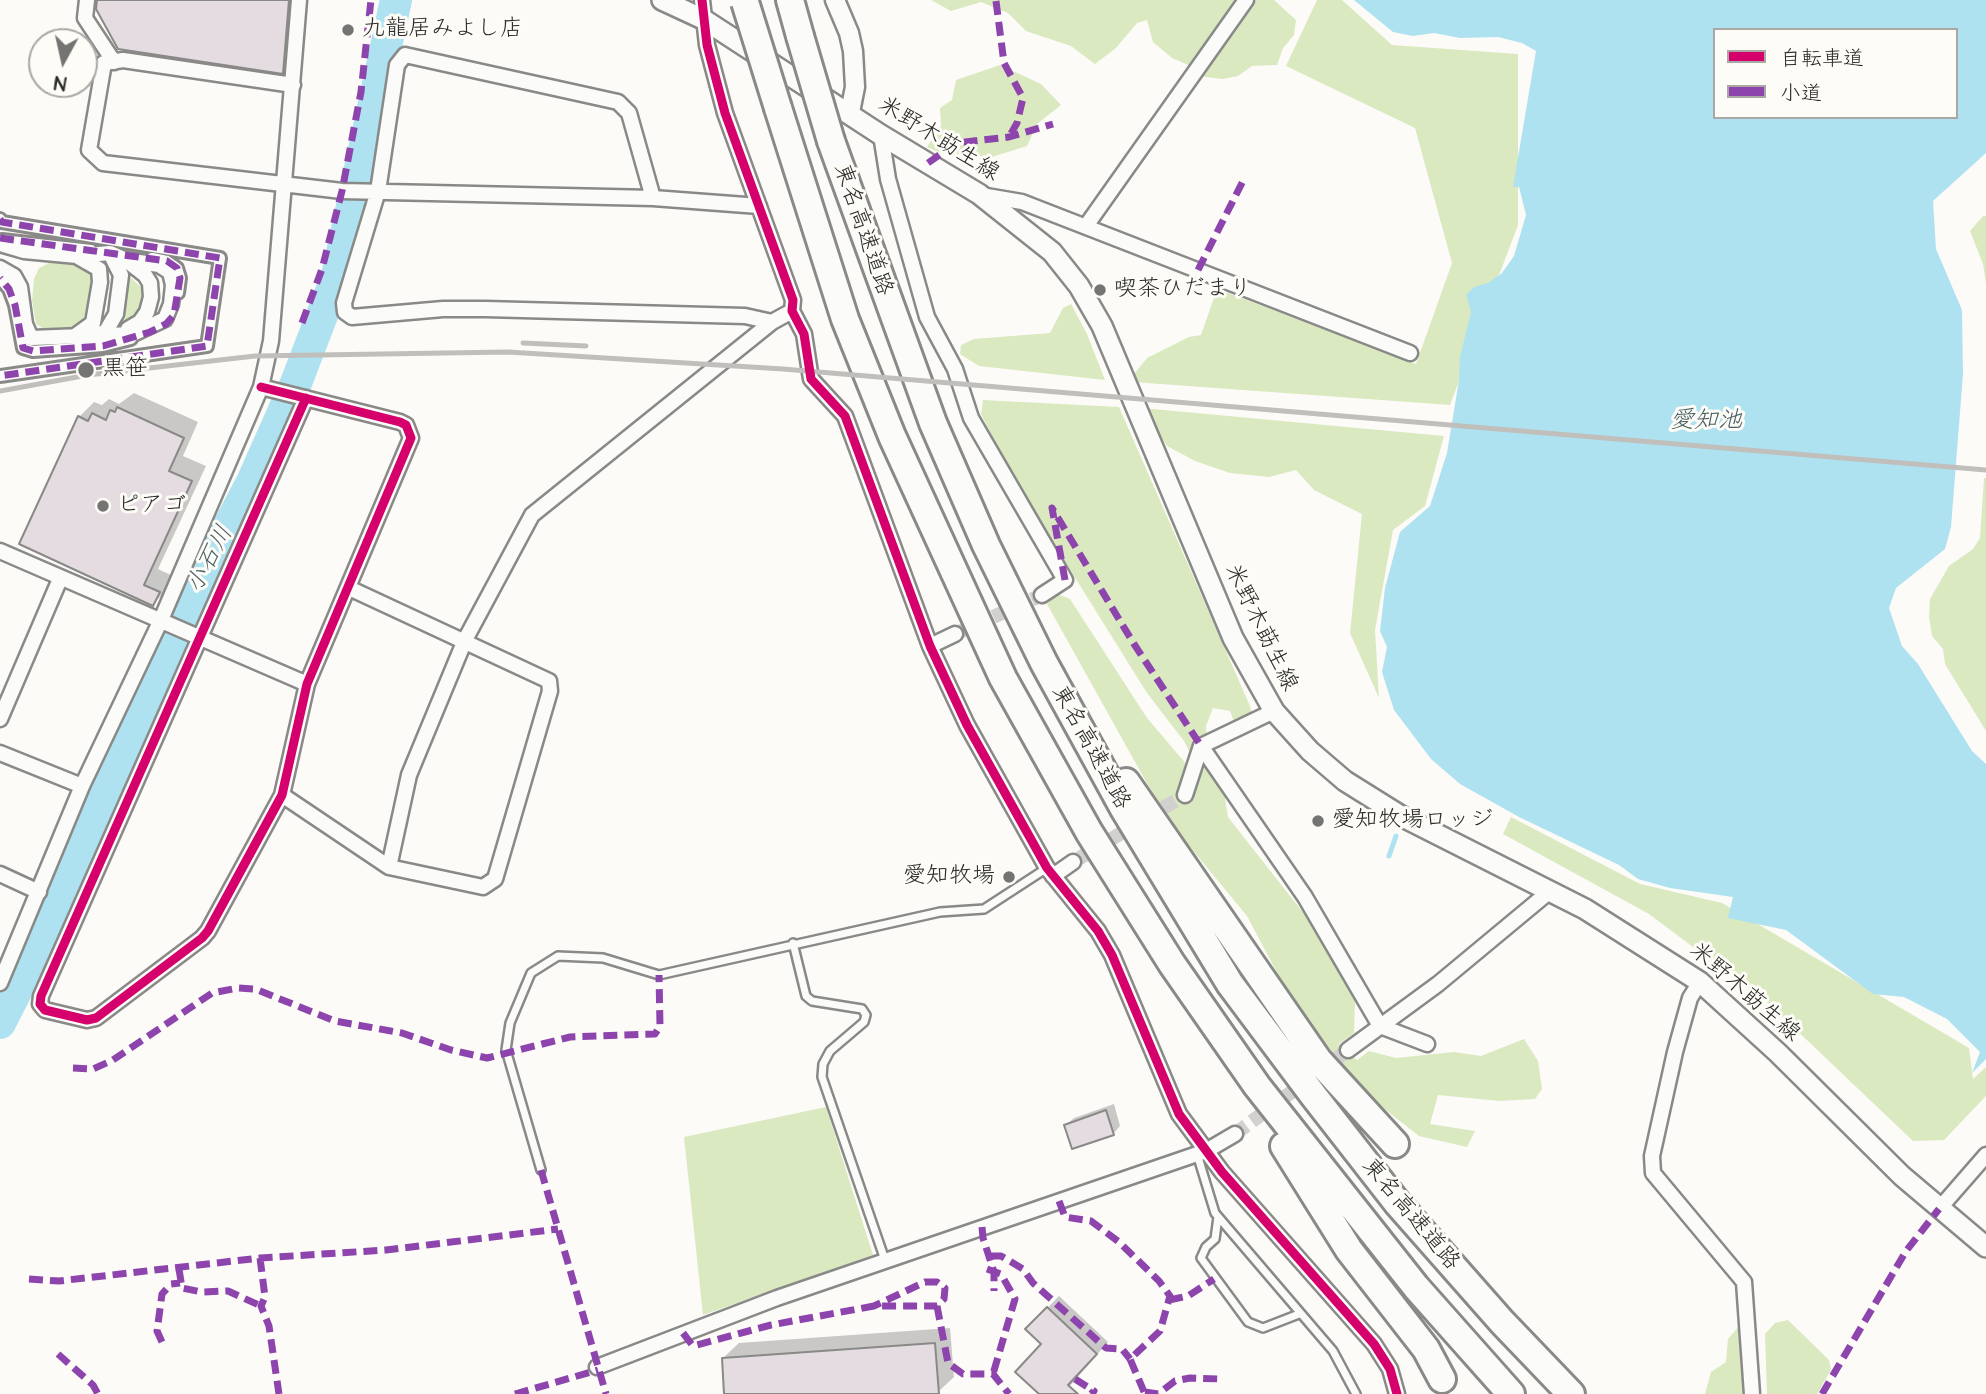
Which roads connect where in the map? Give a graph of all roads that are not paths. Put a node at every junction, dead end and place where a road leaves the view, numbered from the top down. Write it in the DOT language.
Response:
graph roads {
  1 [pos="87,0"];
  2 [pos="299,0"];
  3 [pos="662,0"];
  4 [pos="790,0"];
  5 [pos="835,0"];
  6 [pos="1246,0"];
  7 [pos="745,1"];
  8 [pos="703,9"];
  9 [pos="114,62"];
  10 [pos="293,85"];
  11 [pos="850,112"];
  12 [pos="881,135"];
  13 [pos="286,186"];
  14 [pos="378,191"];
  15 [pos="979,194"];
  16 [pos="653,198"];
  17 [pos="760,206"];
  18 [pos="0,219"];
  19 [pos="1086,226"];
  20 [pos="0,238"];
  21 [pos="0,244"];
  22 [pos="110,253"];
  23 [pos="77,256"];
  24 [pos="126,260"];
  25 [pos="0,268"];
  26 [pos="0,278"];
  27 [pos="793,311"];
  28 [pos="772,322"];
  29 [pos="100,337"];
  30 [pos="72,338"];
  31 [pos="1410,353"];
  32 [pos="0,376"];
  33 [pos="267,389"];
  34 [pos="302,397"];
  35 [pos="0,551"];
  36 [pos="60,579"];
  37 [pos="349,587"];
  38 [pos="1042,595"];
  39 [pos="164,624"];
  40 [pos="955,634"];
  41 [pos="196,638"];
  42 [pos="465,640"];
  43 [pos="929,646"];
  44 [pos="1044,663"];
  45 [pos="307,684"];
  46 [pos="1274,711"];
  47 [pos="0,719"];
  48 [pos="1201,746"];
  49 [pos="0,753"];
  50 [pos="82,786"];
  51 [pos="1185,795"];
  52 [pos="282,796"];
  53 [pos="1073,862"];
  54 [pos="388,867"];
  55 [pos="1050,872"];
  56 [pos="0,874"];
  57 [pos="1550,891"];
  58 [pos="39,892"];
  59 [pos="793,943"];
  60 [pos="1171,964"];
  61 [pos="1700,982"];
  62 [pos="0,983"];
  63 [pos="1380,1026"];
  64 [pos="1427,1044"];
  65 [pos="1348,1050"];
  66 [pos="1235,1134"];
  67 [pos="1395,1144"];
  68 [pos="1201,1153"];
  69 [pos="1986,1155"];
  70 [pos="541,1170"];
  71 [pos="1939,1209"];
  72 [pos="1219,1217"];
  73 [pos="1986,1247"];
  74 [pos="885,1260"];
  75 [pos="1299,1314"];
  76 [pos="597,1367"];
  77 [pos="1442,1379"];
  78 [pos="1356,1394"];
  79 [pos="1397,1394"];
  80 [pos="1511,1394"];
  81 [pos="1571,1394"];
  82 [pos="1752,1394"];
  1 -- 9 [label="street"];
  2 -- 10 [label="street"];
  3 -- 8 [label="main road, 米野木莇生線"];
  4 -- 44 [label="highway, 東名高速道路, bridge"];
  5 -- 11 [label="street"];
  6 -- 19 [label="street"];
  7 -- 60 [label="highway, 東名高速道路, bridge"];
  8 -- 11 [label="main road, 米野木莇生線"];
  8 -- 17 [label="street"];
  9 -- 10 [label="street"];
  9 -- 13 [label="street"];
  10 -- 13 [label="street"];
  11 -- 12 [label="main road, 米野木莇生線"];
  12 -- 15 [label="main road, 米野木莇生線"];
  12 -- 38 [label="street"];
  13 -- 14 [label="street"];
  13 -- 33 [label="street"];
  14 -- 16 [label="street"];
  14 -- 16 [label="street"];
  14 -- 28 [label="street"];
  15 -- 19 [label="street"];
  15 -- 46 [label="main road, 米野木莇生線"];
  16 -- 17 [label="street"];
  17 -- 27 [label="street"];
  18 -- 32 [label="street"];
  19 -- 31 [label="street"];
  20 -- 22 [label="street"];
  21 -- 23 [label="street"];
  22 -- 23 [label="street"];
  22 -- 24 [label="street"];
  22 -- 26 [label="street"];
  22 -- 29 [label="street"];
  23 -- 30 [label="street"];
  24 -- 29 [label="street"];
  24 -- 29 [label="street"];
  25 -- 30 [label="street"];
  27 -- 28 [label="street"];
  27 -- 43 [label="street"];
  28 -- 42 [label="street"];
  29 -- 30 [label="street"];
  33 -- 34 [label="street"];
  33 -- 39 [label="street"];
  34 -- 37 [label="street"];
  34 -- 41 [label="street"];
  35 -- 36 [label="street"];
  36 -- 39 [label="street"];
  36 -- 47 [label="street"];
  37 -- 42 [label="street"];
  37 -- 45 [label="street"];
  39 -- 41 [label="street"];
  39 -- 50 [label="street"];
  40 -- 43 [label="street"];
  41 -- 45 [label="street"];
  41 -- 52 [label="street"];
  42 -- 54 [label="street"];
  42 -- 54 [label="street"];
  43 -- 55 [label="street"];
  44 -- 67 [label="highway"];
  44 -- 81 [label="highway, 東名高速道路"];
  45 -- 52 [label="street"];
  46 -- 48 [label="street"];
  46 -- 57 [label="main road, 米野木莇生線"];
  48 -- 51 [label="street"];
  48 -- 63 [label="street"];
  49 -- 50 [label="street"];
  50 -- 58 [label="street"];
  52 -- 54 [label="street"];
  53 -- 55 [label="street"];
  55 -- 59 [label="lane"];
  55 -- 68 [label="street"];
  56 -- 58 [label="street"];
  57 -- 61 [label="main road, 米野木莇生線"];
  57 -- 63 [label="street"];
  58 -- 62 [label="street"];
  59 -- 70 [label="lane"];
  59 -- 74 [label="lane"];
  60 -- 77 [label="highway"];
  60 -- 80 [label="highway, 東名高速道路"];
  61 -- 71 [label="main road, 米野木莇生線"];
  61 -- 82 [label="street"];
  63 -- 64 [label="street"];
  63 -- 65 [label="street"];
  66 -- 68 [label="street"];
  68 -- 72 [label="lane"];
  68 -- 74 [label="street"];
  68 -- 79 [label="street"];
  69 -- 71 [label="street"];
  71 -- 73 [label="main road, 米野木莇生線"];
  72 -- 75 [label="lane"];
  72 -- 75 [label="lane"];
  74 -- 76 [label="street"];
  75 -- 78 [label="lane"];
}
